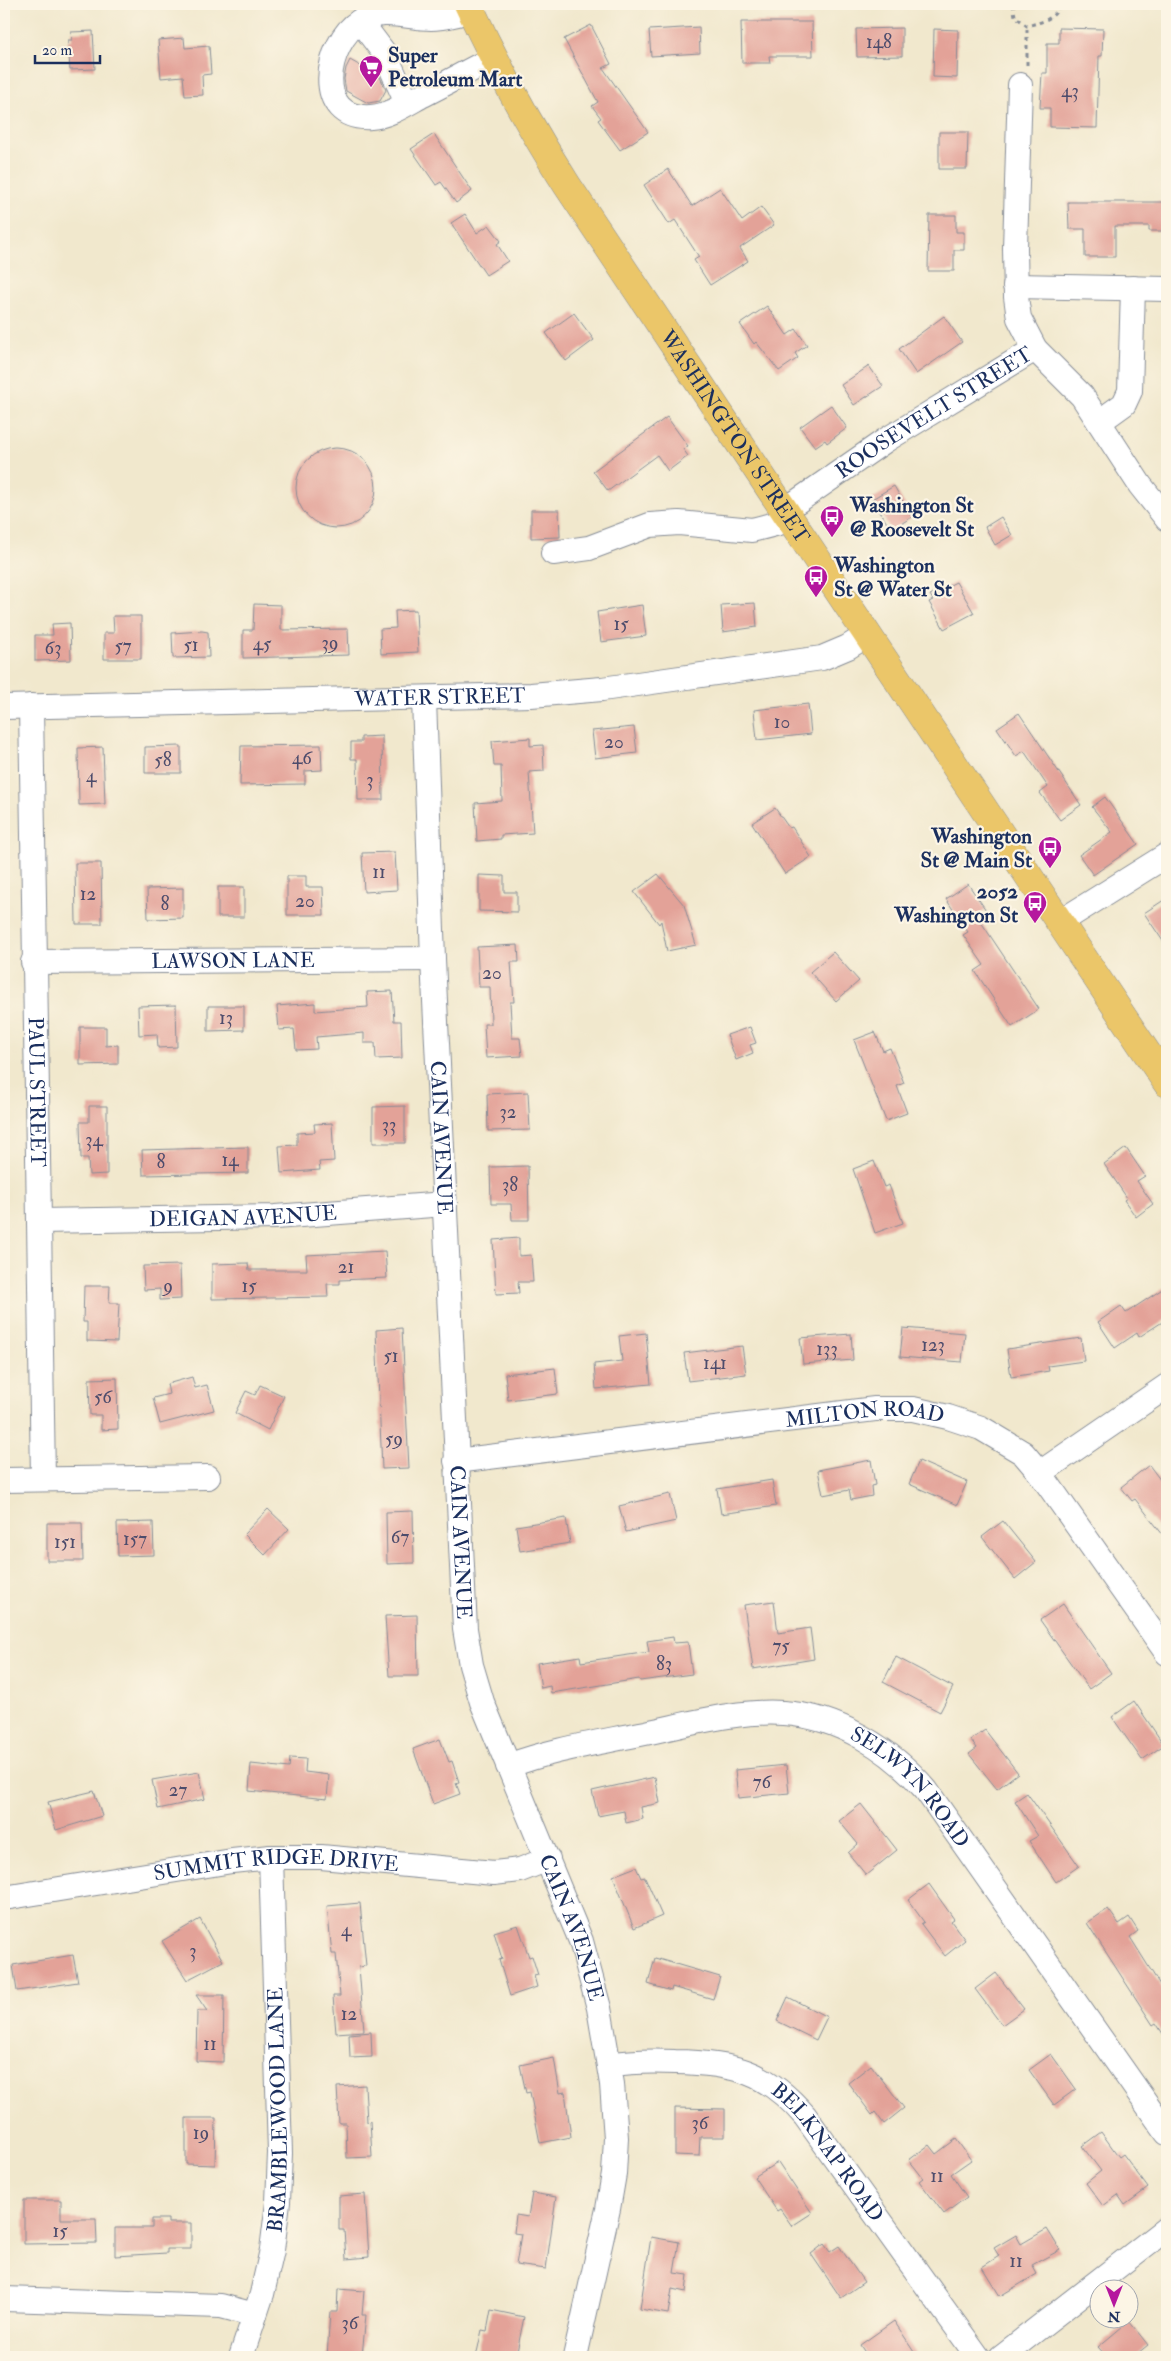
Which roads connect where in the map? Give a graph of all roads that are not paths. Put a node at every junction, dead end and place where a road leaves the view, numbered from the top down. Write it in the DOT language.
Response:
graph roads {
  1 [pos="470,7"];
  2 [pos="360,21"];
  3 [pos="494,58"];
  4 [pos="1020,85"];
  5 [pos="407,103"];
  6 [pos="1016,286"];
  7 [pos="1133,288"];
  8 [pos="1167,289"];
  9 [pos="1034,349"];
  10 [pos="1099,422"];
  11 [pos="788,515"];
  12 [pos="1167,519"];
  13 [pos="553,554"];
  14 [pos="867,635"];
  15 [pos="424,699"];
  16 [pos="30,706"];
  17 [pos="4,707"];
  18 [pos="1167,855"];
  19 [pos="1060,922"];
  20 [pos="433,959"];
  21 [pos="33,962"];
  22 [pos="1167,1083"];
  23 [pos="445,1204"];
  24 [pos="39,1221"];
  25 [pos="1167,1386"];
  26 [pos="456,1461"];
  27 [pos="1040,1472"];
  28 [pos="208,1477"];
  29 [pos="43,1479"];
  30 [pos="4,1480"];
  31 [pos="1167,1653"];
  32 [pos="508,1766"];
  33 [pos="271,1857"];
  34 [pos="548,1859"];
  35 [pos="4,1898"];
  36 [pos="610,2065"];
  37 [pos="1167,2133"];
  38 [pos="1167,2228"];
  39 [pos="4,2299"];
  40 [pos="255,2315"];
  41 [pos="241,2357"];
  42 [pos="575,2357"];
  43 [pos="978,2357"];
  44 [pos="1001,2357"];
  1 -- 2 [label="street"];
  1 -- 3 [label="main road, WASHINGTON STREET"];
  2 -- 5 [label="street"];
  2 -- 5 [label="street"];
  3 -- 5 [label="street"];
  3 -- 11 [label="main road, WASHINGTON STREET"];
  4 -- 6 [label="street, ROOSEVELT STREET"];
  6 -- 7 [label="street"];
  6 -- 9 [label="street, ROOSEVELT STREET"];
  7 -- 8 [label="street"];
  7 -- 10 [label="street"];
  9 -- 10 [label="street"];
  9 -- 11 [label="street, ROOSEVELT STREET"];
  10 -- 12 [label="street"];
  11 -- 13 [label="street"];
  11 -- 14 [label="main road, WASHINGTON STREET"];
  14 -- 15 [label="street, WATER STREET"];
  14 -- 19 [label="main road, WASHINGTON STREET"];
  15 -- 16 [label="street, WATER STREET"];
  15 -- 20 [label="street, CAIN AVENUE"];
  16 -- 17 [label="street, WATER STREET"];
  16 -- 21 [label="street, PAUL STREET"];
  18 -- 19 [label="street"];
  19 -- 22 [label="main road, WASHINGTON STREET"];
  20 -- 21 [label="street, LAWSON LANE"];
  20 -- 23 [label="street, CAIN AVENUE"];
  21 -- 24 [label="street, PAUL STREET"];
  23 -- 24 [label="street, DEIGAN AVENUE"];
  23 -- 26 [label="street, CAIN AVENUE"];
  24 -- 29 [label="street, PAUL STREET"];
  25 -- 27 [label="street"];
  26 -- 27 [label="street, MILTON ROAD"];
  26 -- 32 [label="street, CAIN AVENUE"];
  27 -- 31 [label="street, MILTON ROAD"];
  28 -- 29 [label="street"];
  29 -- 30 [label="street"];
  32 -- 34 [label="street, CAIN AVENUE"];
  32 -- 37 [label="street, SELWYN ROAD"];
  33 -- 34 [label="street, SUMMIT RIDGE DRIVE"];
  33 -- 35 [label="street, SUMMIT RIDGE DRIVE"];
  33 -- 40 [label="street, BRAMBLEWOOD LANE"];
  34 -- 36 [label="street, CAIN AVENUE"];
  36 -- 42 [label="street, CAIN AVENUE"];
  36 -- 43 [label="street, BELKNAP ROAD"];
  38 -- 44 [label="street"];
  39 -- 40 [label="street"];
  40 -- 41 [label="street, BRAMBLEWOOD LANE"];
}
